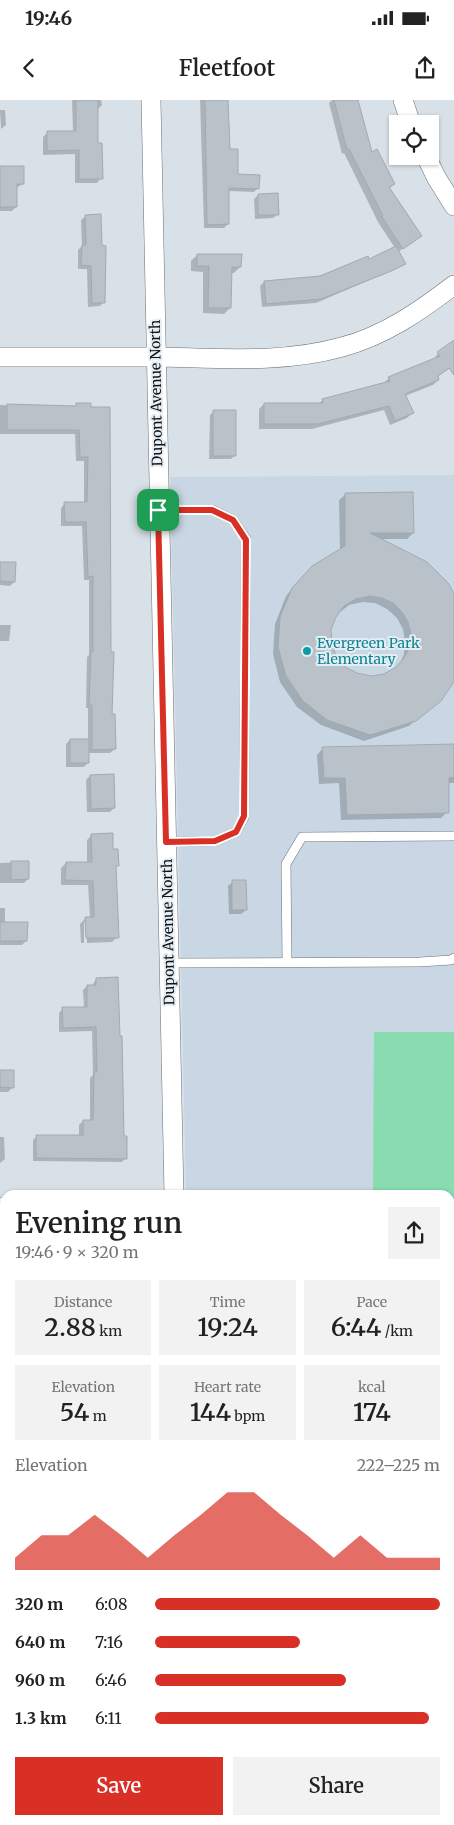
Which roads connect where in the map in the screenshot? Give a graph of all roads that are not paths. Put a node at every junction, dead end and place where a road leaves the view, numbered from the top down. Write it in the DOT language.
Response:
graph roads {
  1 [pos="151,100"];
  2 [pos="404,100"];
  3 [pos="408,115"];
  4 [pos="430,165"];
  5 [pos="454,206"];
  6 [pos="454,285"];
  7 [pos="0,357"];
  8 [pos="156,357"];
  9 [pos="158,510"];
  10 [pos="454,836"];
  11 [pos="166,842"];
  12 [pos="454,958"];
  13 [pos="287,962"];
  14 [pos="168,963"];
  15 [pos="174,1190"];
  1 -- 8 [label="street, Dupont Avenue North"];
  2 -- 3 [label="street"];
  4 -- 5 [label="street"];
  6 -- 8 [label="street"];
  7 -- 8 [label="street"];
  8 -- 9 [label="street, Dupont Avenue North"];
  9 -- 11 [label="street, Dupont Avenue North"];
  9 -- 11 [label="lane"];
  10 -- 13 [label="lane"];
  11 -- 14 [label="street, Dupont Avenue North"];
  12 -- 13 [label="lane"];
  13 -- 14 [label="lane"];
  14 -- 15 [label="street, Dupont Avenue North"];
}
